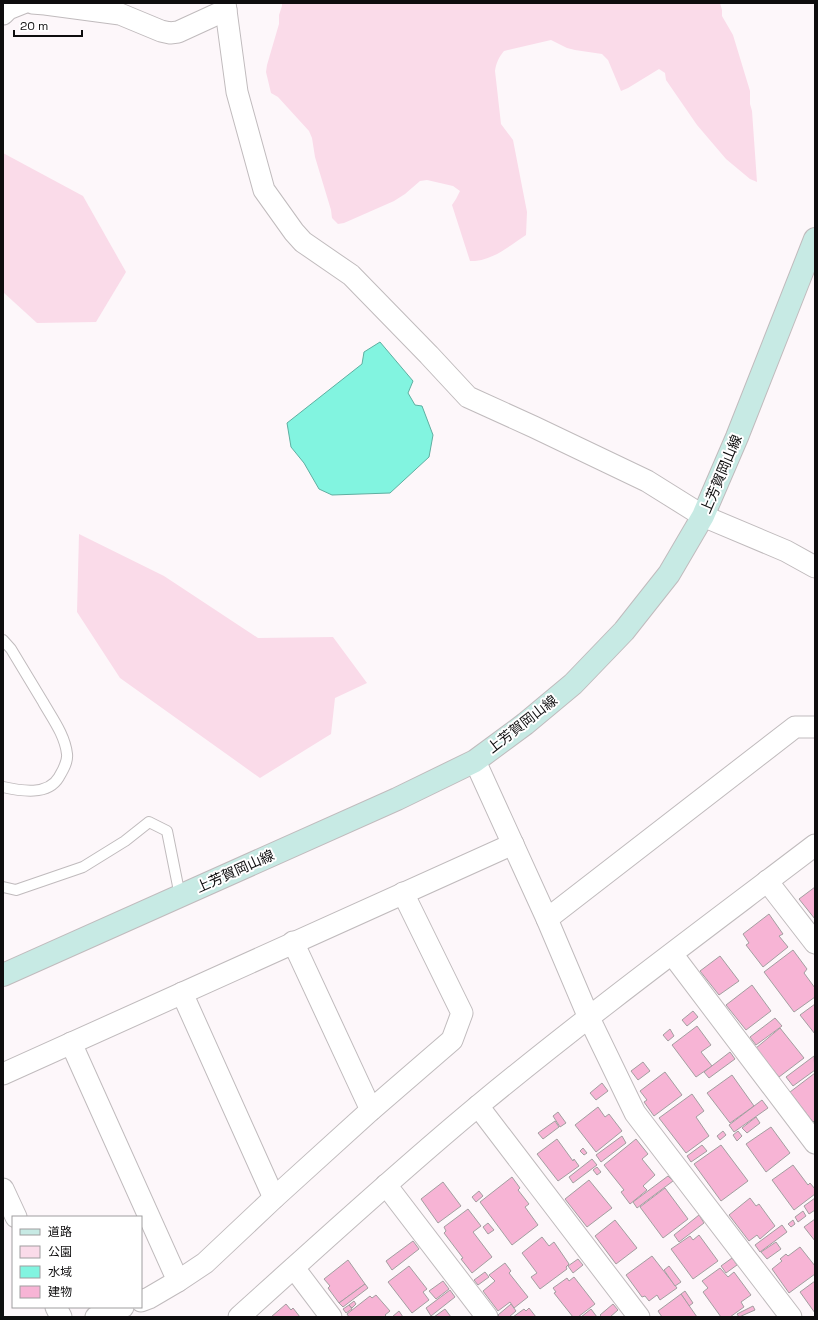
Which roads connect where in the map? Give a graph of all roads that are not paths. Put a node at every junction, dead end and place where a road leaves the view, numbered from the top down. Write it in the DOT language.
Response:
graph roads {
  1 [pos="23,3"];
  2 [pos="32,3"];
  3 [pos="226,7"];
  4 [pos="3,14"];
  5 [pos="815,239"];
  6 [pos="703,516"];
  7 [pos="815,567"];
  8 [pos="3,640"];
  9 [pos="815,727"];
  10 [pos="475,761"];
  11 [pos="3,787"];
  12 [pos="513,844"];
  13 [pos="815,845"];
  14 [pos="767,881"];
  15 [pos="3,888"];
  16 [pos="403,893"];
  17 [pos="180,896"];
  18 [pos="547,919"];
  19 [pos="293,942"];
  20 [pos="815,943"];
  21 [pos="672,954"];
  22 [pos="3,974"];
  23 [pos="182,993"];
  24 [pos="589,1018"];
  25 [pos="71,1043"];
  26 [pos="3,1074"];
  27 [pos="478,1106"];
  28 [pos="371,1110"];
  29 [pos="815,1143"];
  30 [pos="386,1185"];
  31 [pos="3,1189"];
  32 [pos="274,1198"];
  33 [pos="16,1216"];
  34 [pos="294,1268"];
  35 [pos="178,1281"];
  36 [pos="142,1301"];
  37 [pos="56,1308"];
  38 [pos="120,1308"];
  39 [pos="61,1317"];
  40 [pos="96,1317"];
  41 [pos="240,1317"];
  42 [pos="331,1317"];
  43 [pos="487,1317"];
  44 [pos="639,1317"];
  45 [pos="790,1317"];
  1 -- 4 [label="street"];
  2 -- 3 [label="street"];
  3 -- 6 [label="street"];
  5 -- 6 [label="main road, 上芳賀岡山線"];
  6 -- 7 [label="street"];
  6 -- 10 [label="main road, 上芳賀岡山線"];
  8 -- 11 [label="lane"];
  9 -- 18 [label="street"];
  10 -- 12 [label="street"];
  10 -- 17 [label="main road, 上芳賀岡山線"];
  12 -- 16 [label="street"];
  12 -- 18 [label="street"];
  13 -- 14 [label="street"];
  14 -- 20 [label="street"];
  14 -- 21 [label="street"];
  15 -- 17 [label="lane"];
  16 -- 19 [label="street"];
  16 -- 28 [label="street"];
  17 -- 22 [label="main road, 上芳賀岡山線"];
  18 -- 24 [label="street"];
  19 -- 23 [label="street"];
  19 -- 28 [label="street"];
  21 -- 24 [label="street"];
  21 -- 29 [label="street"];
  23 -- 25 [label="street"];
  23 -- 32 [label="street"];
  24 -- 27 [label="street"];
  24 -- 45 [label="street"];
  25 -- 26 [label="street"];
  25 -- 35 [label="street"];
  27 -- 30 [label="street"];
  27 -- 44 [label="street"];
  28 -- 32 [label="street"];
  30 -- 34 [label="street"];
  30 -- 43 [label="street"];
  31 -- 33 [label="street"];
  32 -- 35 [label="street"];
  34 -- 41 [label="street"];
  34 -- 42 [label="street"];
  35 -- 36 [label="street"];
  37 -- 39 [label="street"];
  38 -- 40 [label="street"];
}
